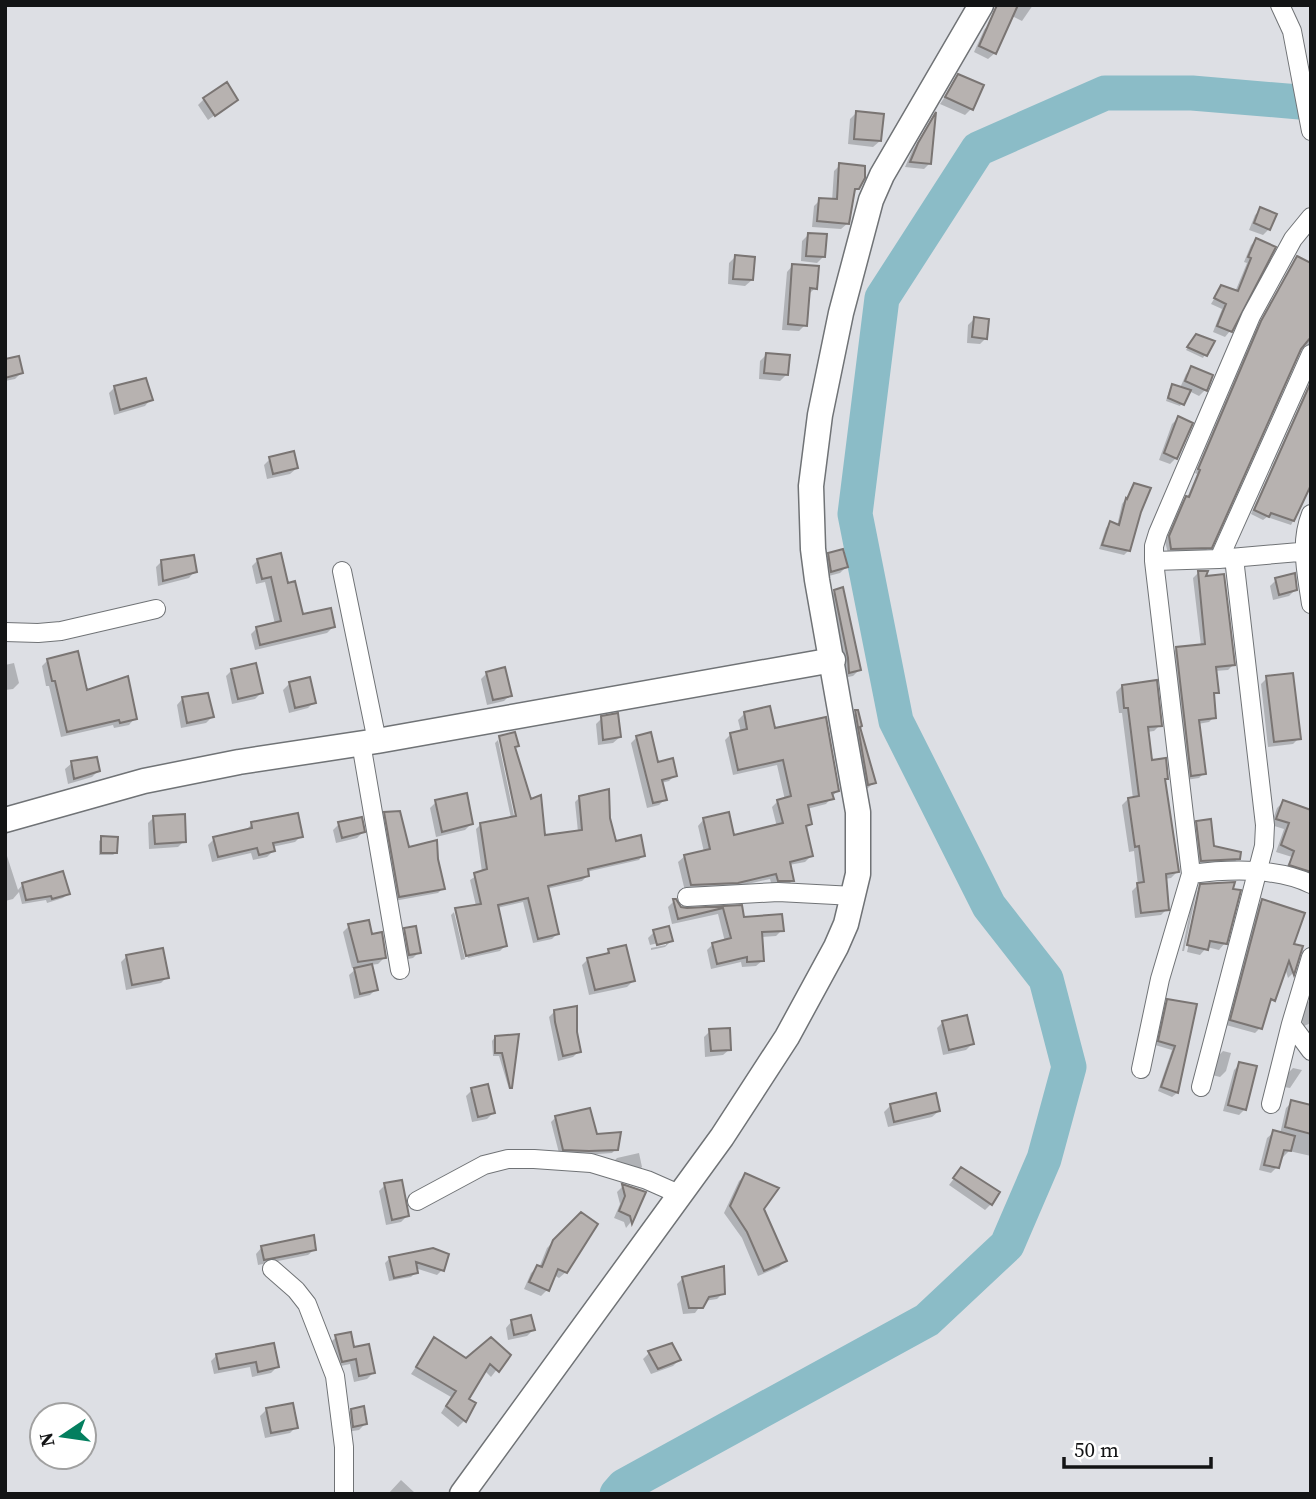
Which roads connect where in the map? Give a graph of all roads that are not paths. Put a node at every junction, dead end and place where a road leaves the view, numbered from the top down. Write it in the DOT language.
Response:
graph roads {
  1 [pos="981,5"];
  2 [pos="1280,5"];
  3 [pos="1311,131"];
  4 [pos="1311,217"];
  5 [pos="1311,354"];
  6 [pos="1311,514"];
  7 [pos="1307,552"];
  8 [pos="1226,559"];
  9 [pos="1154,561"];
  10 [pos="342,572"];
  11 [pos="1311,604"];
  12 [pos="156,609"];
  13 [pos="5,632"];
  14 [pos="833,660"];
  15 [pos="369,742"];
  16 [pos="5,820"];
  17 [pos="1258,872"];
  18 [pos="1191,874"];
  19 [pos="1311,884"];
  20 [pos="854,896"];
  21 [pos="687,897"];
  22 [pos="1311,957"];
  23 [pos="400,971"];
  24 [pos="1291,1024"];
  25 [pos="1311,1051"];
  26 [pos="1141,1069"];
  27 [pos="1201,1087"];
  28 [pos="1270,1104"];
  29 [pos="681,1195"];
  30 [pos="417,1201"];
  31 [pos="272,1269"];
  32 [pos="345,1494"];
  33 [pos="462,1494"];
  1 -- 14 [label="street"];
  2 -- 3 [label="street"];
  4 -- 9 [label="street"];
  5 -- 8 [label="street"];
  6 -- 7 [label="street"];
  7 -- 8 [label="street"];
  7 -- 11 [label="street"];
  8 -- 9 [label="street"];
  8 -- 17 [label="street"];
  9 -- 18 [label="street"];
  10 -- 15 [label="street"];
  12 -- 13 [label="street"];
  14 -- 15 [label="street"];
  14 -- 20 [label="street"];
  15 -- 16 [label="street"];
  15 -- 23 [label="street"];
  17 -- 18 [label="street"];
  17 -- 19 [label="street"];
  17 -- 27 [label="street"];
  18 -- 26 [label="street"];
  20 -- 21 [label="street"];
  20 -- 29 [label="street"];
  22 -- 24 [label="street"];
  24 -- 25 [label="street"];
  24 -- 28 [label="street"];
  29 -- 30 [label="street"];
  29 -- 33 [label="street"];
  31 -- 32 [label="street"];
}
